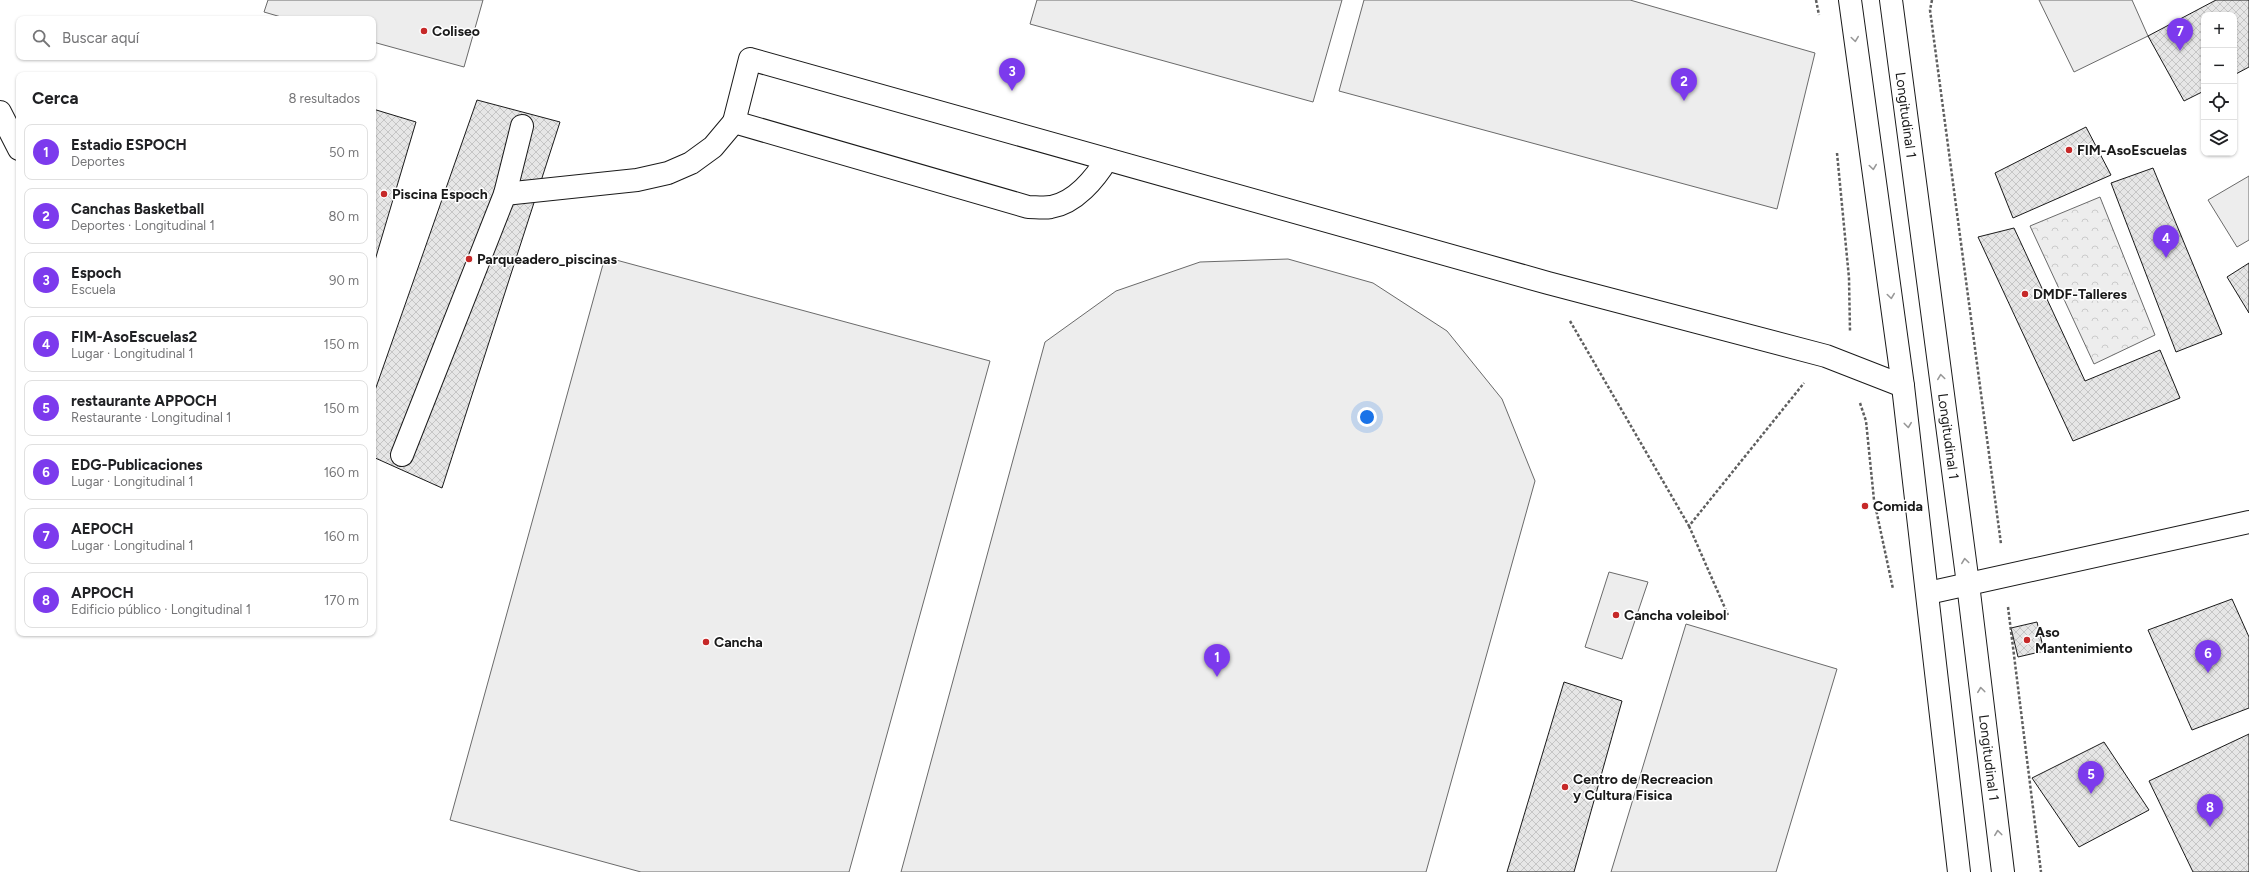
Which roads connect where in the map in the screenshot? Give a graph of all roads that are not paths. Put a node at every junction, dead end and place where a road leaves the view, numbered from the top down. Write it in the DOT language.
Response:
graph roads {
  1 [pos="1850,0"];
  2 [pos="1891,0"];
  3 [pos="0,112"];
  4 [pos="734,122"];
  5 [pos="522,126"];
  6 [pos="16,143"];
  7 [pos="1107,159"];
  8 [pos="505,194"];
  9 [pos="1903,386"];
  10 [pos="402,455"];
  11 [pos="2248,526"];
  12 [pos="1968,584"];
  13 [pos="1928,593"];
  14 [pos="1959,872"];
  15 [pos="2003,872"];
  1 -- 9 [label="street, one-way"];
  12 -- 2 [label="street, Longitudinal 1, one-way"];
  3 -- 6 [label="street"];
  4 -- 7 [label="street"];
  4 -- 7 [label="street"];
  4 -- 8 [label="street"];
  5 -- 8 [label="street"];
  7 -- 9 [label="street"];
  8 -- 10 [label="street"];
  9 -- 13 [label="street, one-way"];
  11 -- 12 [label="street"];
  12 -- 13 [label="street"];
  15 -- 12 [label="street, Longitudinal 1, one-way"];
  13 -- 14 [label="street"];
}
